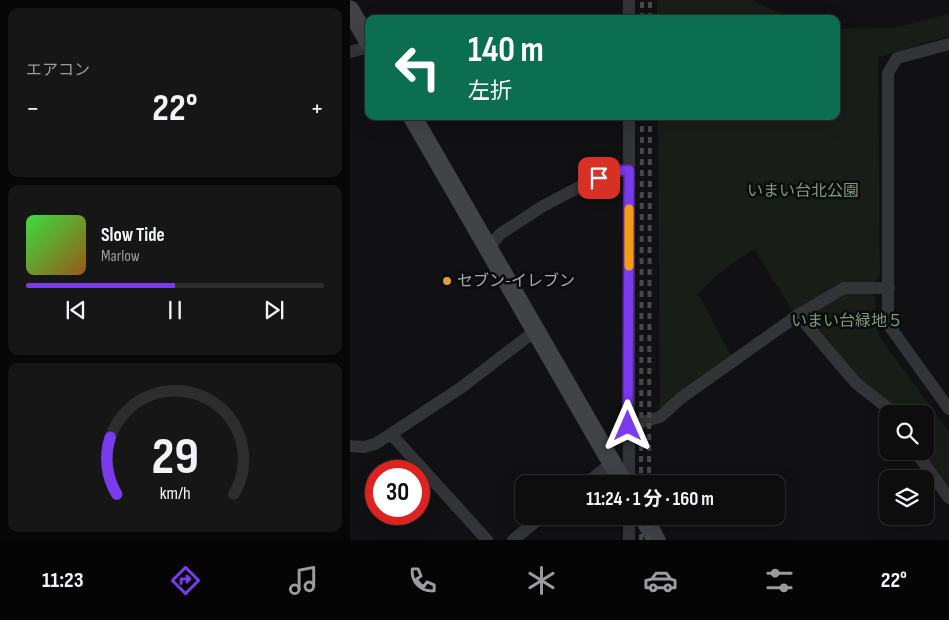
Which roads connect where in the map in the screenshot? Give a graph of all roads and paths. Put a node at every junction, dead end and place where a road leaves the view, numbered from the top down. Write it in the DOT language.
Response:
graph roads {
  1 [pos="629,0"];
  2 [pos="350,10"];
  3 [pos="629,15"];
  4 [pos="365,35"];
  5 [pos="949,44"];
  6 [pos="365,48"];
  7 [pos="350,52"];
  8 [pos="414,120"];
  9 [pos="629,120"];
  10 [pos="629,170"];
  11 [pos="488,248"];
  12 [pos="889,288"];
  13 [pos="798,315"];
  14 [pos="535,331"];
  15 [pos="884,405"];
  16 [pos="949,409"];
  17 [pos="628,426"];
  18 [pos="391,434"];
  19 [pos="350,446"];
  20 [pos="922,460"];
  21 [pos="613,462"];
  22 [pos="596,475"];
  23 [pos="620,475"];
  24 [pos="629,475"];
  25 [pos="949,498"];
  26 [pos="532,525"];
  27 [pos="629,525"];
  28 [pos="648,525"];
  29 [pos="487,540"];
  30 [pos="513,540"];
  31 [pos="629,540"];
  32 [pos="656,540"];
  1 -- 3 [label="street"];
  2 -- 4 [label="street"];
  5 -- 12 [label="street"];
  6 -- 7 [label="street"];
  8 -- 11 [label="street"];
  9 -- 10 [label="street"];
  10 -- 11 [label="street"];
  10 -- 17 [label="street"];
  11 -- 14 [label="street"];
  12 -- 13 [label="street"];
  12 -- 16 [label="street"];
  13 -- 15 [label="street"];
  13 -- 17 [label="street"];
  14 -- 18 [label="street"];
  14 -- 21 [label="street"];
  17 -- 24 [label="street"];
  18 -- 19 [label="street"];
  18 -- 29 [label="street"];
  20 -- 25 [label="street"];
  21 -- 22 [label="street"];
  21 -- 23 [label="street"];
  26 -- 30 [label="street"];
  27 -- 31 [label="street"];
  28 -- 32 [label="street"];
}
